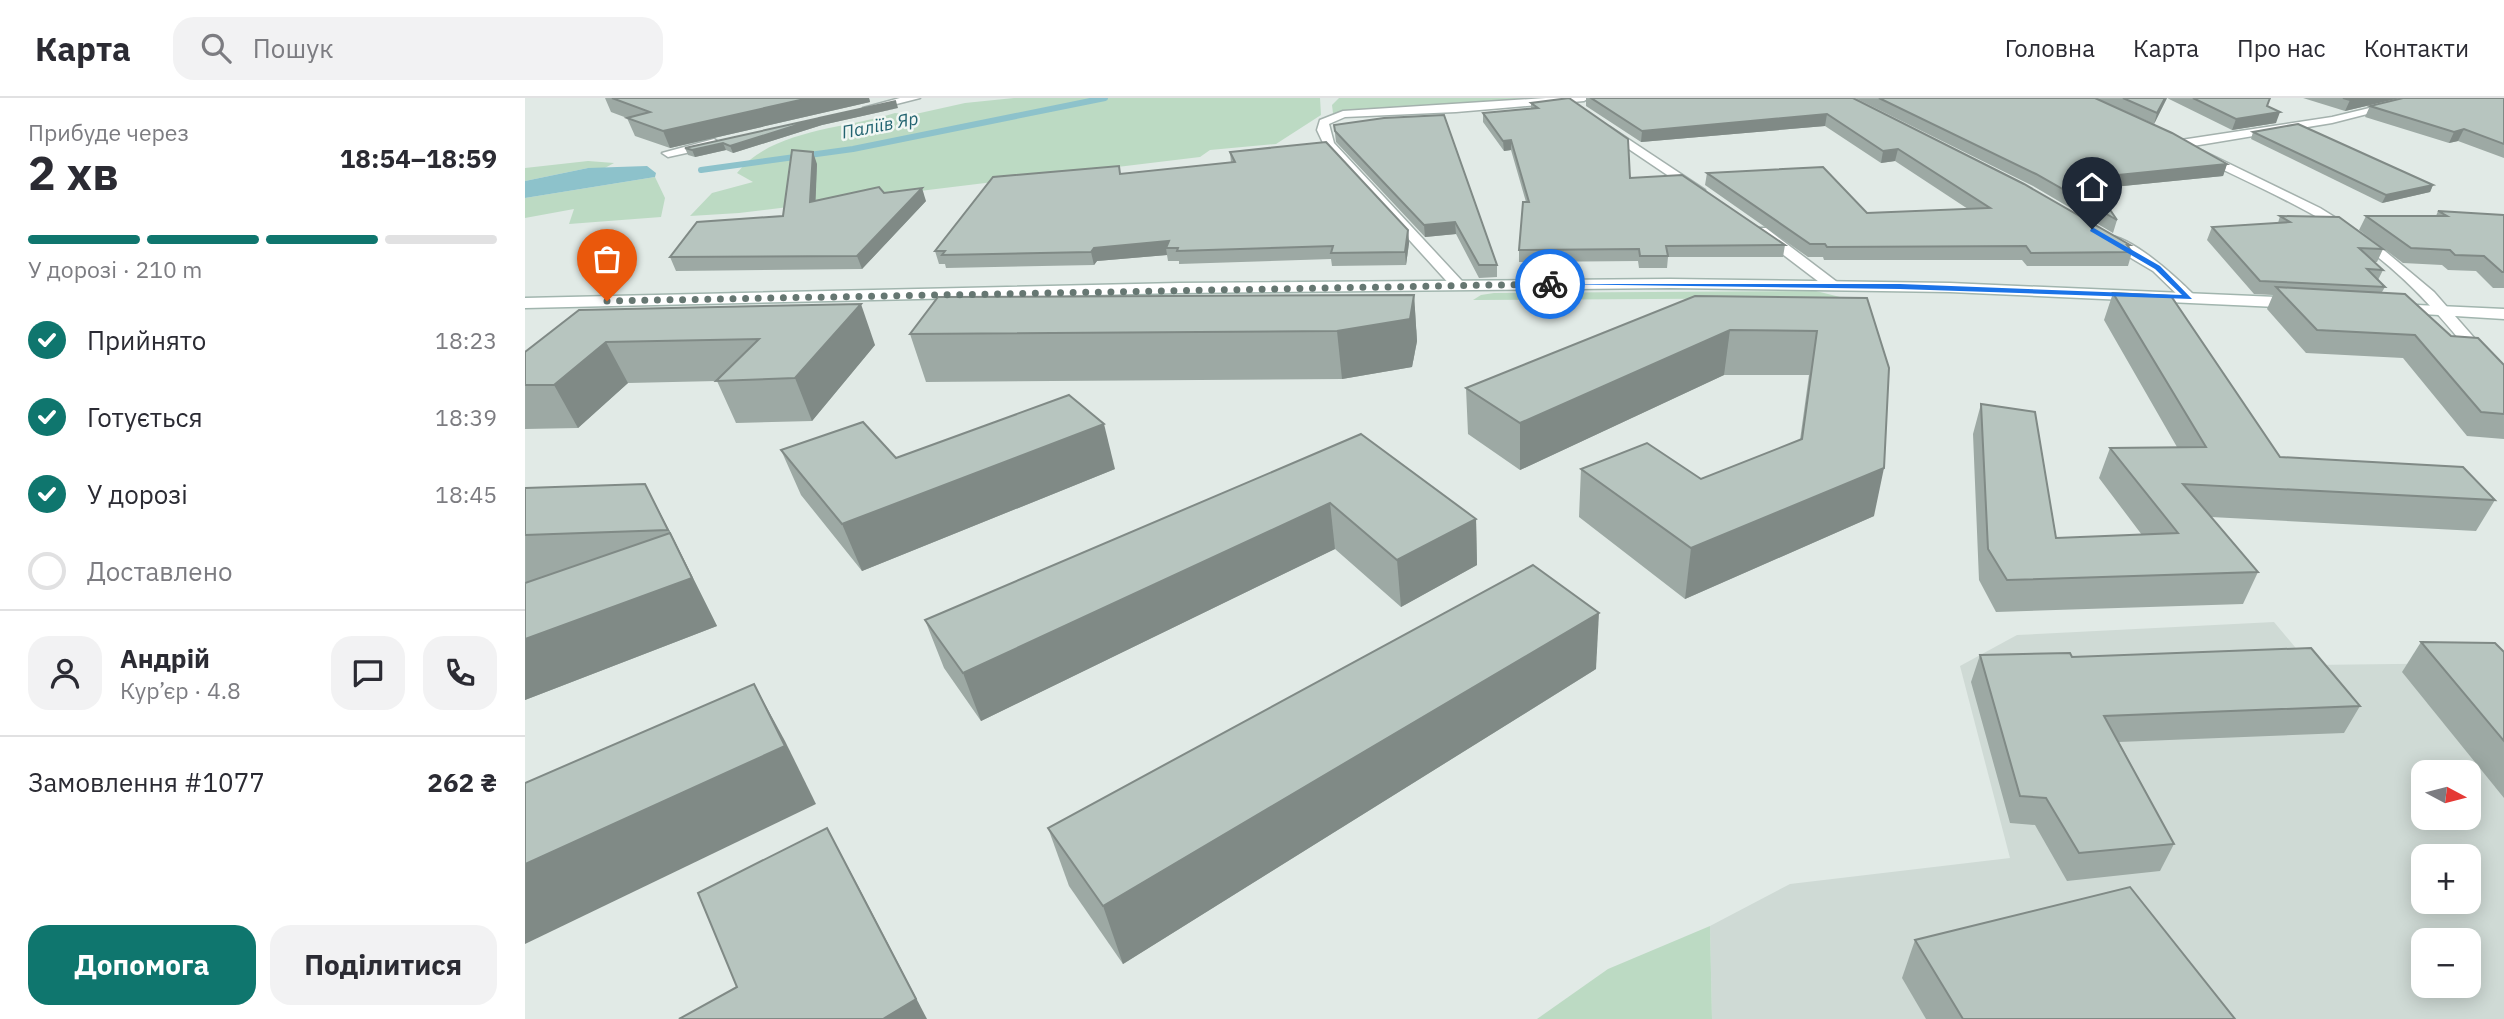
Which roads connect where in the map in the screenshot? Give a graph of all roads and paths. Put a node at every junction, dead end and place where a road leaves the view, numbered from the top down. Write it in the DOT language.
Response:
graph roads {
  1 [pos="915,98"];
  2 [pos="2424,98"];
  3 [pos="1580,99"];
  4 [pos="861,110"];
  5 [pos="729,139"];
  6 [pos="668,153"];
  7 [pos="1715,200"];
  8 [pos="1747,222"];
  9 [pos="2098,233"];
  10 [pos="1457,284"];
  11 [pos="1832,285"];
  12 [pos="2189,298"];
  13 [pos="525,303"];
  14 [pos="2310,304"];
  15 [pos="2377,308"];
  16 [pos="2444,311"];
  17 [pos="2504,314"];
  18 [pos="2504,383"];
  1 -- 4 [label="street"];
  2 -- 16 [label="street"];
  3 -- 7 [label="street"];
  3 -- 10 [label="street"];
  5 -- 6 [label="street"];
  8 -- 11 [label="street"];
  9 -- 12 [label="street"];
  10 -- 11 [label="street"];
  10 -- 13 [label="street"];
  11 -- 12 [label="street"];
  12 -- 14 [label="street"];
  15 -- 16 [label="street"];
  16 -- 17 [label="street"];
  16 -- 18 [label="street"];
}
